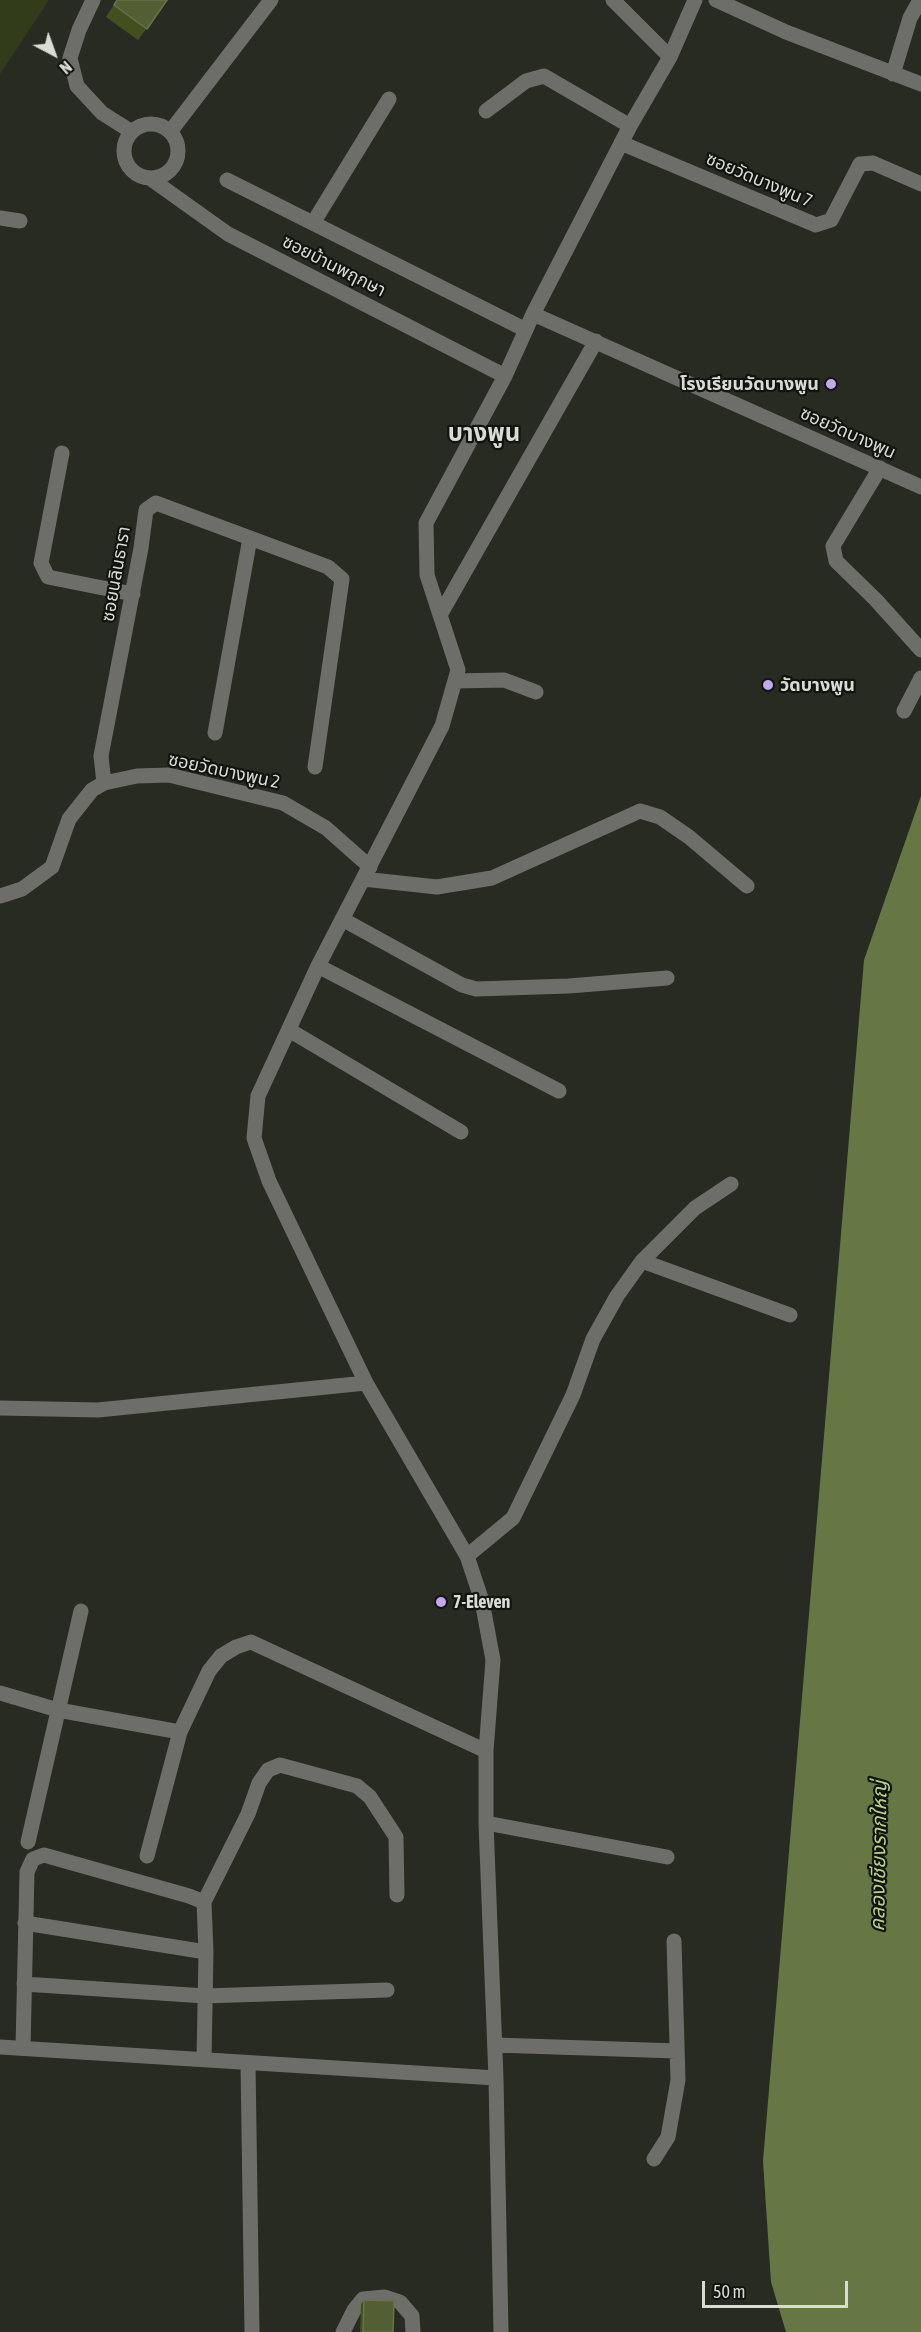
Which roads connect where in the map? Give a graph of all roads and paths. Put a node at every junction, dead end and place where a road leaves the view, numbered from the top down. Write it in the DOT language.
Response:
graph roads {
  1 [pos="93,0"];
  2 [pos="271,0"];
  3 [pos="613,0"];
  4 [pos="695,0"];
  5 [pos="716,0"];
  6 [pos="920,0"];
  7 [pos="670,57"];
  8 [pos="893,74"];
  9 [pos="921,84"];
  10 [pos="388,99"];
  11 [pos="486,111"];
  12 [pos="630,126"];
  13 [pos="132,132"];
  14 [pos="170,132"];
  15 [pos="621,143"];
  16 [pos="151,179"];
  17 [pos="227,180"];
  18 [pos="921,184"];
  19 [pos="0,218"];
  20 [pos="20,221"];
  21 [pos="313,223"];
  22 [pos="533,314"];
  23 [pos="526,330"];
  24 [pos="596,341"];
  25 [pos="505,376"];
  26 [pos="62,453"];
  27 [pos="880,468"];
  28 [pos="921,487"];
  29 [pos="250,538"];
  30 [pos="133,594"];
  31 [pos="440,615"];
  32 [pos="921,650"];
  33 [pos="921,678"];
  34 [pos="455,681"];
  35 [pos="536,692"];
  36 [pos="904,711"];
  37 [pos="215,733"];
  38 [pos="315,767"];
  39 [pos="104,783"];
  40 [pos="367,873"];
  41 [pos="747,886"];
  42 [pos="0,896"];
  43 [pos="342,919"];
  44 [pos="318,966"];
  45 [pos="667,978"];
  46 [pos="288,1030"];
  47 [pos="559,1091"];
  48 [pos="461,1132"];
  49 [pos="731,1184"];
  50 [pos="642,1262"];
  51 [pos="790,1315"];
  52 [pos="366,1383"];
  53 [pos="0,1408"];
  54 [pos="468,1556"];
  55 [pos="81,1611"];
  56 [pos="0,1693"];
  57 [pos="58,1710"];
  58 [pos="180,1732"];
  59 [pos="486,1751"];
  60 [pos="486,1823"];
  61 [pos="28,1842"];
  62 [pos="147,1856"];
  63 [pos="667,1857"];
  64 [pos="397,1895"];
  65 [pos="204,1902"];
  66 [pos="25,1923"];
  67 [pos="674,1941"];
  68 [pos="206,1952"];
  69 [pos="24,1984"];
  70 [pos="387,1990"];
  71 [pos="205,1996"];
  72 [pos="495,2045"];
  73 [pos="0,2047"];
  74 [pos="23,2048"];
  75 [pos="677,2051"];
  76 [pos="204,2059"];
  77 [pos="248,2063"];
  78 [pos="496,2078"];
  79 [pos="654,2159"];
  80 [pos="252,2332"];
  81 [pos="343,2332"];
  82 [pos="413,2332"];
  83 [pos="501,2332"];
  1 -- 13 [label="street"];
  2 -- 14 [label="street"];
  3 -- 7 [label="street"];
  4 -- 7 [label="street"];
  5 -- 8 [label="street"];
  6 -- 8 [label="street"];
  7 -- 12 [label="street"];
  8 -- 9 [label="street"];
  10 -- 21 [label="street"];
  11 -- 12 [label="street"];
  12 -- 15 [label="street"];
  13 -- 14 [label="street"];
  13 -- 16 [label="street, ซอยบ้านพฤกษา"];
  14 -- 16 [label="street"];
  15 -- 18 [label="street, ซอยวัดบางพูน 7"];
  15 -- 22 [label="street"];
  16 -- 25 [label="street, ซอยบ้านพฤกษา"];
  17 -- 21 [label="street"];
  19 -- 20 [label="street"];
  21 -- 23 [label="street"];
  22 -- 23 [label="street"];
  22 -- 24 [label="street, ซอยวัดบางพูน"];
  23 -- 25 [label="street"];
  24 -- 27 [label="street, ซอยวัดบางพูน"];
  24 -- 31 [label="street"];
  25 -- 31 [label="street"];
  26 -- 30 [label="street"];
  27 -- 28 [label="street, ซอยวัดบางพูน"];
  27 -- 32 [label="street"];
  29 -- 30 [label="street, ซอยนลินธารา"];
  29 -- 37 [label="street"];
  29 -- 38 [label="street, ซอยนลินธารา"];
  30 -- 39 [label="street, ซอยนลินธารา"];
  31 -- 34 [label="street"];
  33 -- 36 [label="street"];
  34 -- 35 [label="street"];
  34 -- 40 [label="street"];
  39 -- 40 [label="street, ซอยวัดบางพูน 2"];
  39 -- 42 [label="street, ซอยวัดบางพูน 2"];
  40 -- 41 [label="street"];
  40 -- 43 [label="street"];
  43 -- 44 [label="street"];
  43 -- 45 [label="street"];
  44 -- 46 [label="street"];
  44 -- 47 [label="street"];
  46 -- 48 [label="street"];
  46 -- 52 [label="street"];
  49 -- 50 [label="street"];
  50 -- 51 [label="street"];
  50 -- 54 [label="street"];
  52 -- 53 [label="street"];
  52 -- 54 [label="street"];
  54 -- 59 [label="street"];
  55 -- 57 [label="street"];
  56 -- 57 [label="street"];
  57 -- 58 [label="street"];
  57 -- 61 [label="street"];
  58 -- 59 [label="street"];
  58 -- 62 [label="street"];
  59 -- 60 [label="street"];
  60 -- 63 [label="street"];
  60 -- 72 [label="street"];
  64 -- 65 [label="street"];
  65 -- 66 [label="street"];
  65 -- 68 [label="street"];
  66 -- 68 [label="street"];
  66 -- 69 [label="street"];
  67 -- 75 [label="street"];
  68 -- 71 [label="street"];
  69 -- 71 [label="street"];
  69 -- 74 [label="street"];
  70 -- 71 [label="street"];
  71 -- 76 [label="street"];
  72 -- 75 [label="street"];
  72 -- 78 [label="street"];
  73 -- 74 [label="street"];
  74 -- 76 [label="street"];
  75 -- 79 [label="street"];
  76 -- 77 [label="street"];
  77 -- 78 [label="street"];
  77 -- 80 [label="street"];
  78 -- 83 [label="street"];
  81 -- 82 [label="street"];
}
